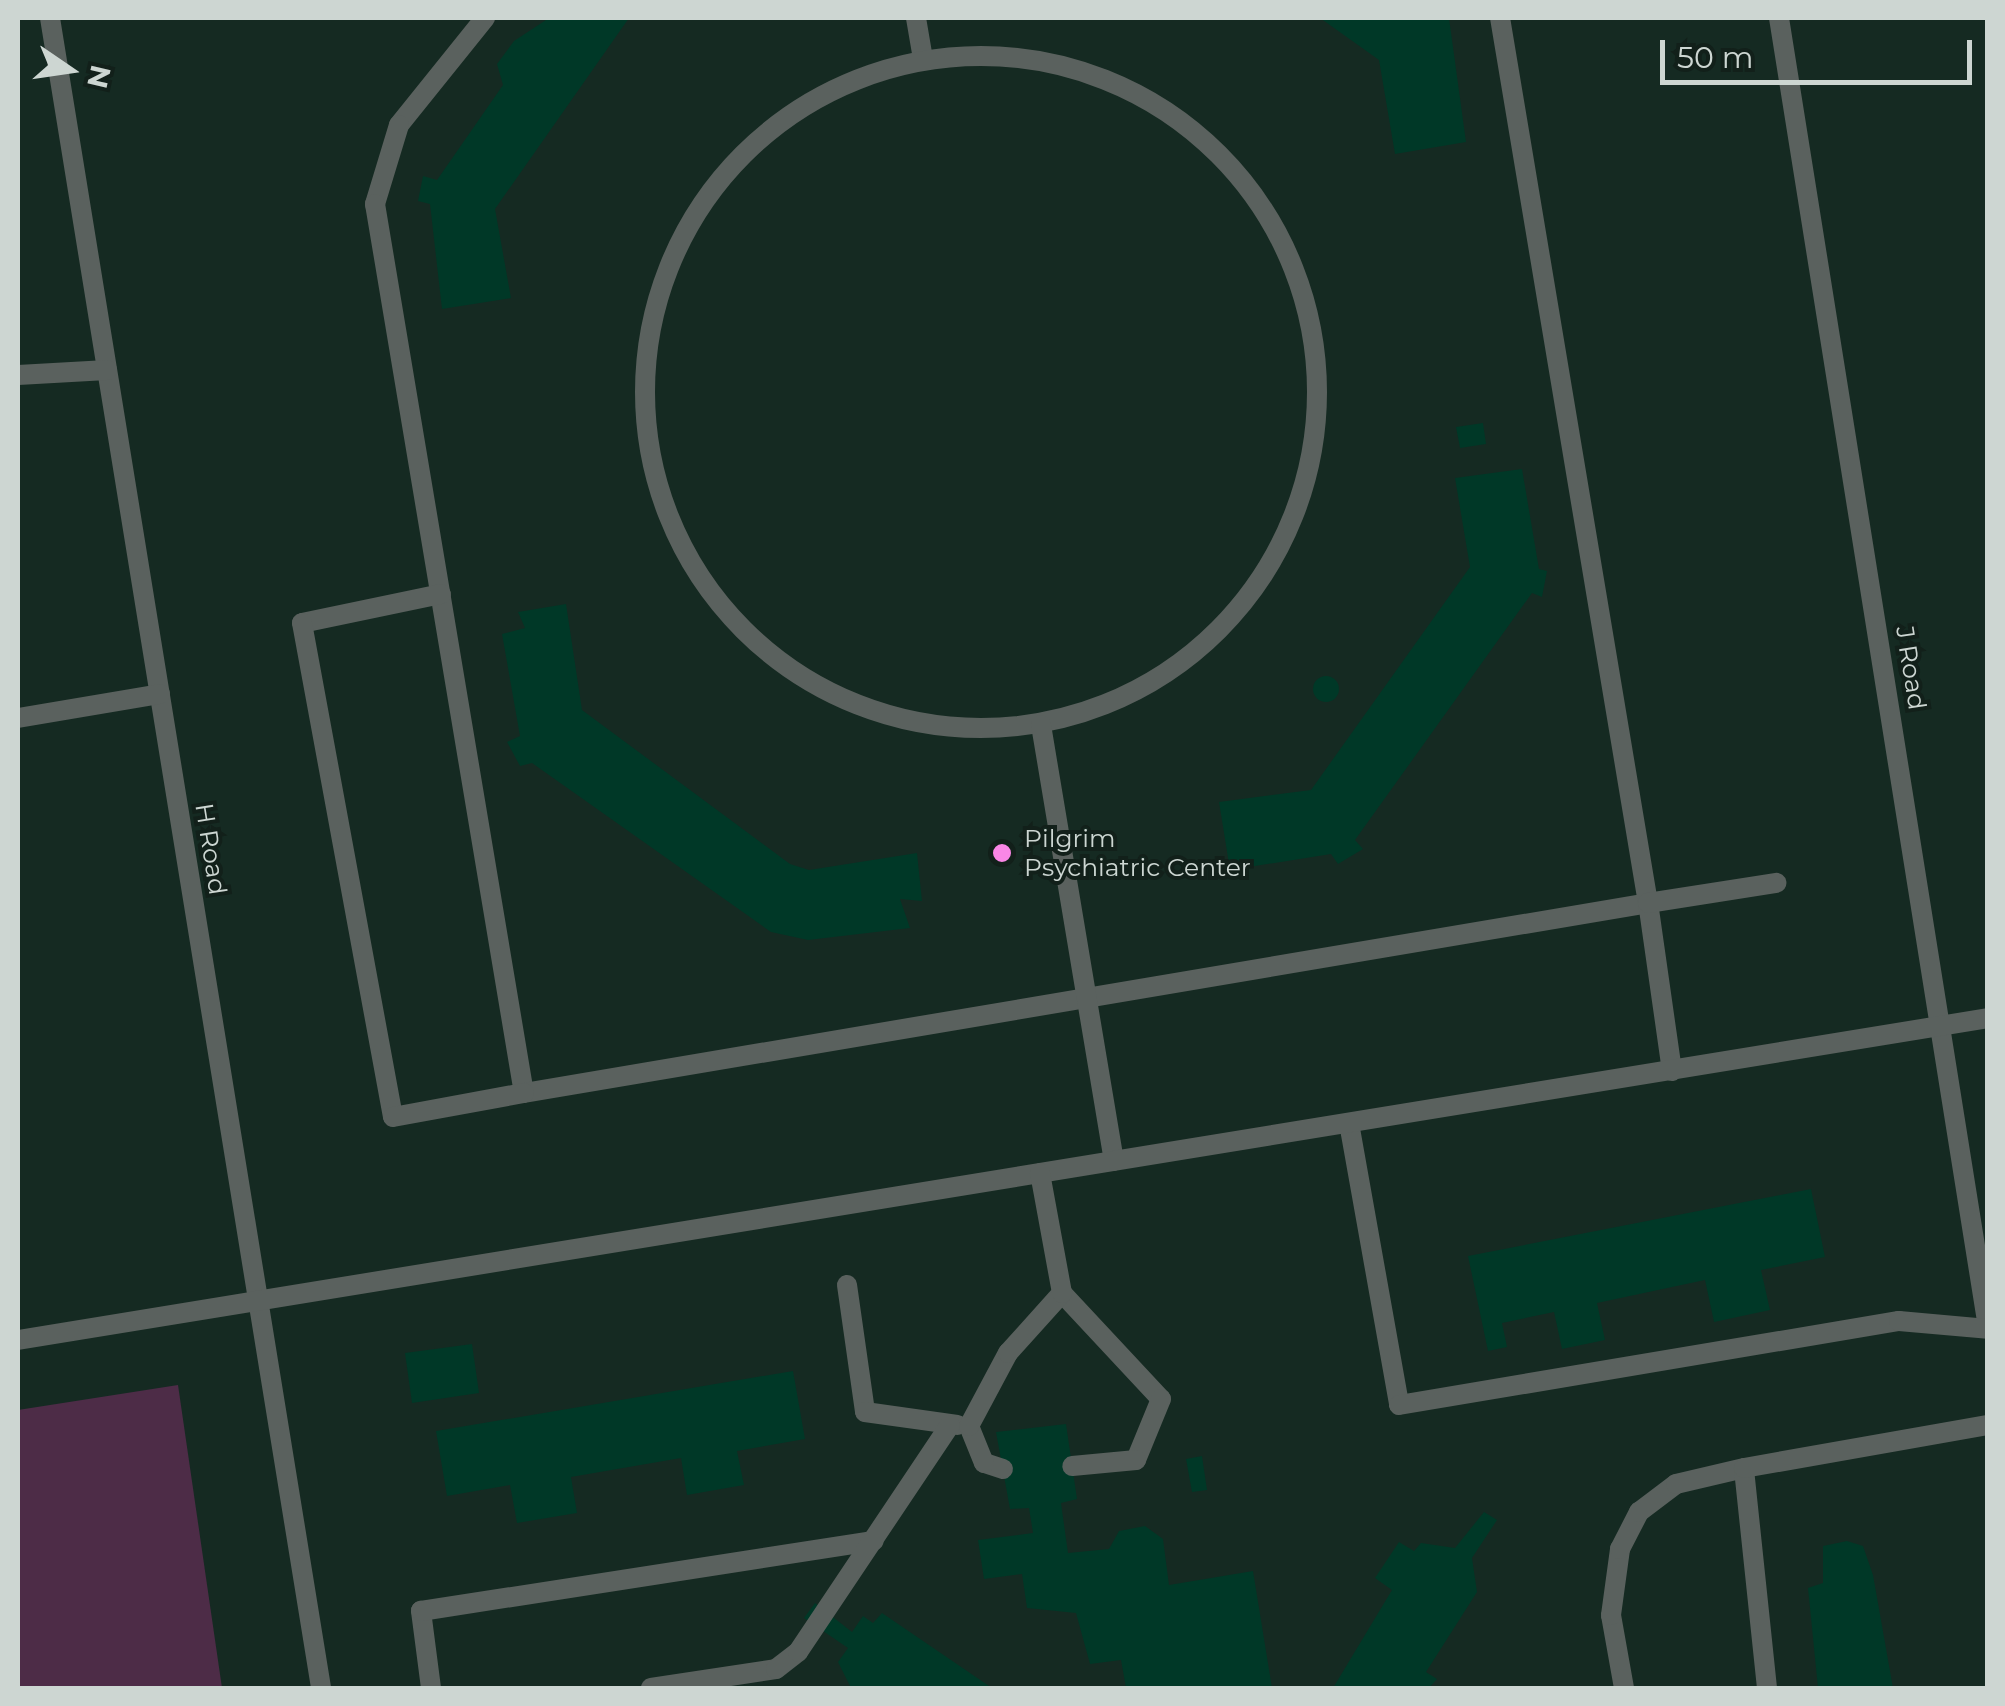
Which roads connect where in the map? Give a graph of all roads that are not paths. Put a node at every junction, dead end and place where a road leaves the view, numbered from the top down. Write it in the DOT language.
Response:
graph roads {
  1 [pos="50,18"];
  2 [pos="485,18"];
  3 [pos="916,18"];
  4 [pos="1500,18"];
  5 [pos="1779,18"];
  6 [pos="923,58"];
  7 [pos="107,370"];
  8 [pos="18,375"];
  9 [pos="440,594"];
  10 [pos="160,694"];
  11 [pos="18,718"];
  12 [pos="1041,725"];
  13 [pos="1776,883"];
  14 [pos="1648,903"];
  15 [pos="1084,993"];
  16 [pos="1988,1018"];
  17 [pos="1944,1026"];
  18 [pos="1672,1070"];
  19 [pos="524,1093"];
  20 [pos="1349,1122"];
  21 [pos="1114,1160"];
  22 [pos="1040,1173"];
  23 [pos="848,1285"];
  24 [pos="1062,1294"];
  25 [pos="260,1300"];
  26 [pos="1988,1328"];
  27 [pos="18,1340"];
  28 [pos="960,1425"];
  29 [pos="1988,1425"];
  30 [pos="1072,1466"];
  31 [pos="1744,1468"];
  32 [pos="1003,1469"];
  33 [pos="874,1541"];
  34 [pos="321,1688"];
  35 [pos="431,1688"];
  36 [pos="652,1688"];
  37 [pos="1624,1688"];
  38 [pos="1767,1688"];
  1 -- 7 [label="lane, H Road"];
  2 -- 9 [label="lane"];
  3 -- 6 [label="lane"];
  4 -- 14 [label="lane"];
  5 -- 17 [label="lane, J Road"];
  6 -- 12 [label="lane"];
  6 -- 12 [label="lane"];
  7 -- 8 [label="lane"];
  7 -- 10 [label="lane, H Road"];
  9 -- 19 [label="lane"];
  9 -- 19 [label="lane"];
  10 -- 11 [label="lane"];
  10 -- 25 [label="lane, H Road"];
  12 -- 15 [label="lane"];
  13 -- 14 [label="lane"];
  14 -- 15 [label="lane"];
  14 -- 18 [label="lane"];
  15 -- 19 [label="lane"];
  15 -- 21 [label="lane"];
  16 -- 17 [label="lane"];
  17 -- 18 [label="lane"];
  17 -- 26 [label="lane, J Road"];
  18 -- 20 [label="lane"];
  20 -- 21 [label="lane"];
  20 -- 26 [label="lane"];
  21 -- 22 [label="lane"];
  22 -- 24 [label="lane"];
  22 -- 25 [label="lane"];
  23 -- 28 [label="lane"];
  24 -- 28 [label="lane"];
  24 -- 30 [label="lane"];
  25 -- 27 [label="lane"];
  25 -- 34 [label="lane, H Road"];
  28 -- 32 [label="lane"];
  28 -- 33 [label="lane"];
  29 -- 31 [label="lane"];
  31 -- 37 [label="lane"];
  31 -- 38 [label="lane"];
  33 -- 35 [label="lane"];
  33 -- 36 [label="lane"];
}
